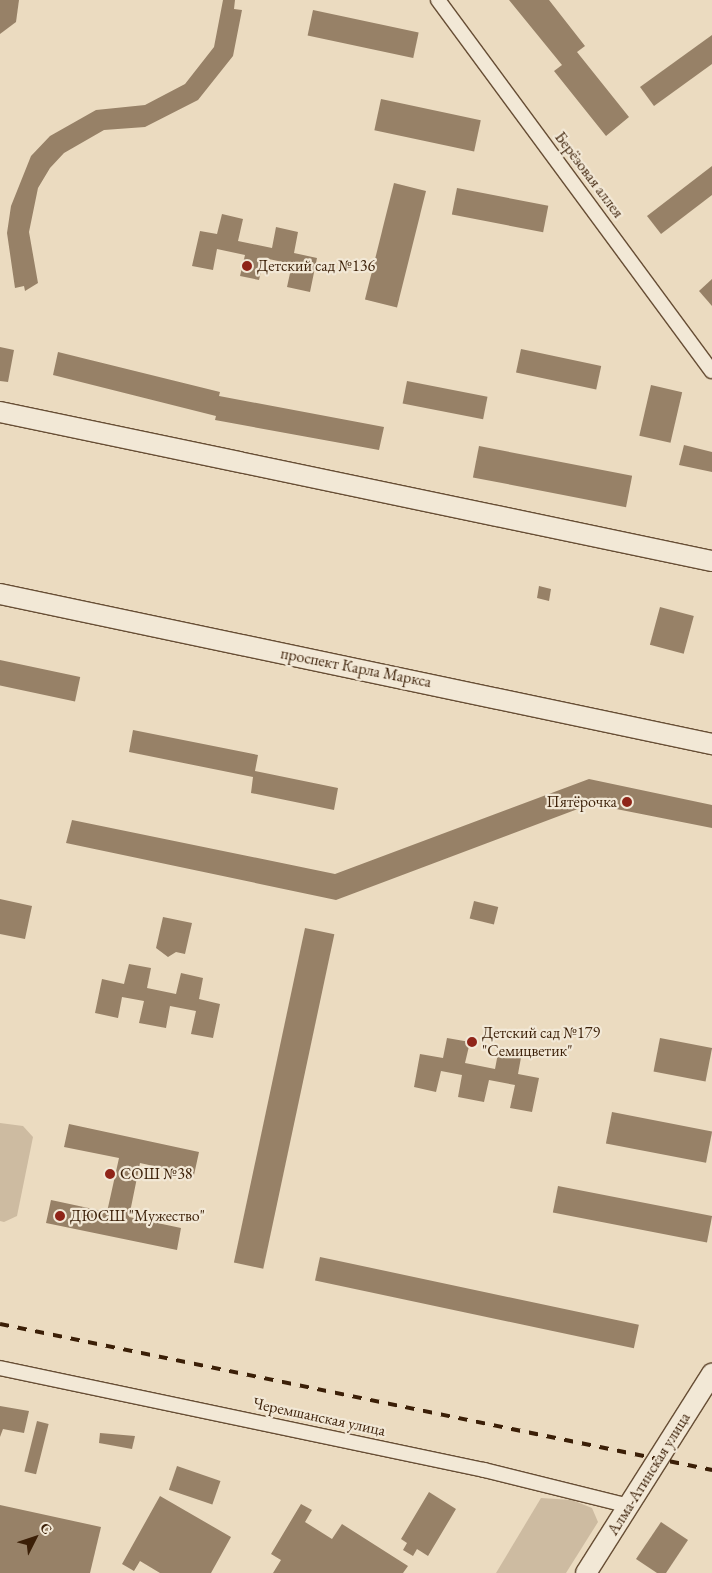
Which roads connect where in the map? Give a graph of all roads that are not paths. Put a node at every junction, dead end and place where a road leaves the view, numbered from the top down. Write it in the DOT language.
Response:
graph roads {
  1 [pos="438,0"];
  2 [pos="712,371"];
  3 [pos="0,412"];
  4 [pos="712,561"];
  5 [pos="0,594"];
  6 [pos="712,744"];
  7 [pos="0,1368"];
  8 [pos="712,1374"];
  9 [pos="629,1506"];
  10 [pos="586,1573"];
  1 -- 2 [label="street, Берёзовая аллея"];
  3 -- 4 [label="main road"];
  5 -- 6 [label="main road, проспект Карла Маркса"];
  7 -- 9 [label="street, Черемшанская улица"];
  8 -- 9 [label="main road, Алма-Атинская улица"];
  9 -- 10 [label="main road, Алма-Атинская улица"];
}
